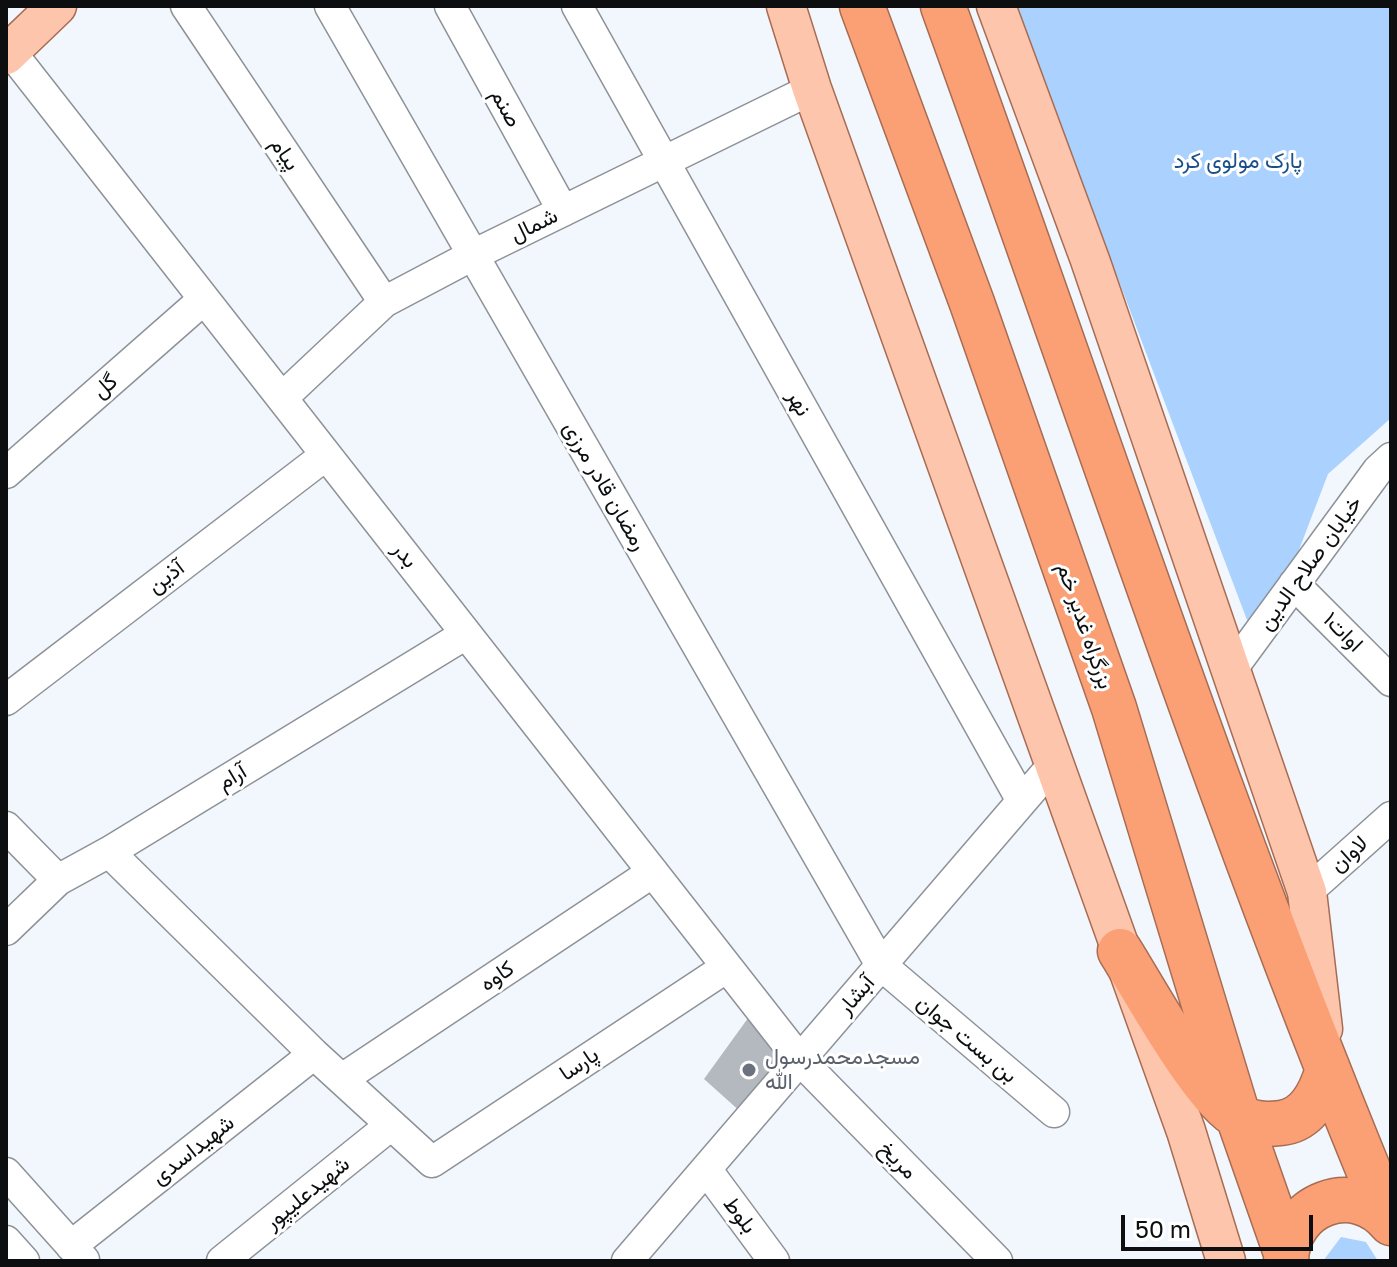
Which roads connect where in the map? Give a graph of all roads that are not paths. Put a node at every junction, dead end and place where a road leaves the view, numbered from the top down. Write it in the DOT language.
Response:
graph roads {
  1 [pos="57,6"];
  2 [pos="186,6"];
  3 [pos="330,6"];
  4 [pos="450,6"];
  5 [pos="577,6"];
  6 [pos="786,6"];
  7 [pos="862,6"];
  8 [pos="943,6"];
  9 [pos="996,6"];
  10 [pos="8,53"];
  11 [pos="812,89"];
  12 [pos="664,162"];
  13 [pos="563,211"];
  14 [pos="473,255"];
  15 [pos="204,299"];
  16 [pos="384,302"];
  17 [pos="282,398"];
  18 [pos="326,455"];
  19 [pos="1390,462"];
  20 [pos="6,473"];
  21 [pos="1294,584"];
  22 [pos="466,634"];
  23 [pos="1232,669"];
  24 [pos="1391,681"];
  25 [pos="6,700"];
  26 [pos="1053,765"];
  27 [pos="1022,801"];
  28 [pos="1391,817"];
  29 [pos="6,827"];
  30 [pos="109,852"];
  31 [pos="653,872"];
  32 [pos="58,880"];
  33 [pos="1307,892"];
  34 [pos="6,930"];
  35 [pos="1120,951"];
  36 [pos="881,965"];
  37 [pos="727,967"];
  38 [pos="314,1054"];
  39 [pos="800,1060"];
  40 [pos="1327,1072"];
  41 [pos="342,1079"];
  42 [pos="1054,1112"];
  43 [pos="1238,1116"];
  44 [pos="391,1125"];
  45 [pos="706,1169"];
  46 [pos="6,1173"];
  47 [pos="1390,1222"];
  48 [pos="6,1241"];
  49 [pos="78,1253"];
  50 [pos="1286,1257"];
  51 [pos="24,1261"];
  52 [pos="222,1261"];
  53 [pos="627,1261"];
  54 [pos="774,1261"];
  55 [pos="997,1261"];
  56 [pos="1226,1261"];
  1 -- 10 [label="main road"];
  2 -- 16 [label="street, پیام"];
  3 -- 14 [label="street, رمضان قادر مرزی"];
  4 -- 13 [label="street, صنم"];
  5 -- 12 [label="street, نهر"];
  6 -- 11 [label="main road"];
  7 -- 43 [label="highway, بزرگراه غدیر خم"];
  8 -- 40 [label="highway"];
  9 -- 23 [label="main road"];
  10 -- 15 [label="street, بدر"];
  11 -- 12 [label="street, شمال"];
  11 -- 26 [label="main road"];
  12 -- 13 [label="street, شمال"];
  12 -- 27 [label="street, نهر"];
  13 -- 14 [label="street, شمال"];
  14 -- 16 [label="street, شمال"];
  14 -- 36 [label="street, رمضان قادر مرزی"];
  15 -- 17 [label="street, بدر"];
  15 -- 20 [label="street, گل"];
  16 -- 17 [label="street, شمال"];
  17 -- 18 [label="street, بدر"];
  18 -- 22 [label="street, بدر"];
  18 -- 25 [label="street, آذین"];
  19 -- 21 [label="street, خیابان صلاح الدین"];
  21 -- 23 [label="street, خیابان صلاح الدین"];
  21 -- 24 [label="street, اوات۱"];
  22 -- 30 [label="street, آرام"];
  22 -- 31 [label="street, بدر"];
  23 -- 33 [label="main road"];
  26 -- 27 [label="street, آبشار"];
  26 -- 35 [label="main road"];
  27 -- 36 [label="street, آبشار"];
  28 -- 33 [label="street, لاوان"];
  29 -- 32 [label="street"];
  30 -- 32 [label="street, آرام"];
  30 -- 38 [label="street"];
  31 -- 37 [label="street, بدر"];
  31 -- 41 [label="street, کاوه"];
  32 -- 34 [label="street, آرام"];
  33 -- 40 [label="main road"];
  35 -- 43 [label="highway"];
  35 -- 56 [label="main road"];
  36 -- 39 [label="street, آبشار"];
  36 -- 42 [label="street, بن بست جوان"];
  37 -- 39 [label="street, بدر"];
  37 -- 44 [label="street, پارسا"];
  38 -- 41 [label="street"];
  38 -- 49 [label="street, شهیداسدی"];
  39 -- 45 [label="street, آبشار"];
  39 -- 55 [label="street, مریخ"];
  40 -- 43 [label="highway"];
  40 -- 47 [label="highway"];
  41 -- 44 [label="street"];
  43 -- 50 [label="highway, بزرگراه غدیر خم"];
  44 -- 52 [label="street, شهیدعلیپور"];
  45 -- 53 [label="street, آبشار"];
  45 -- 54 [label="street, بلوط"];
  46 -- 49 [label="street"];
  47 -- 50 [label="highway"];
  48 -- 51 [label="street"];
}
